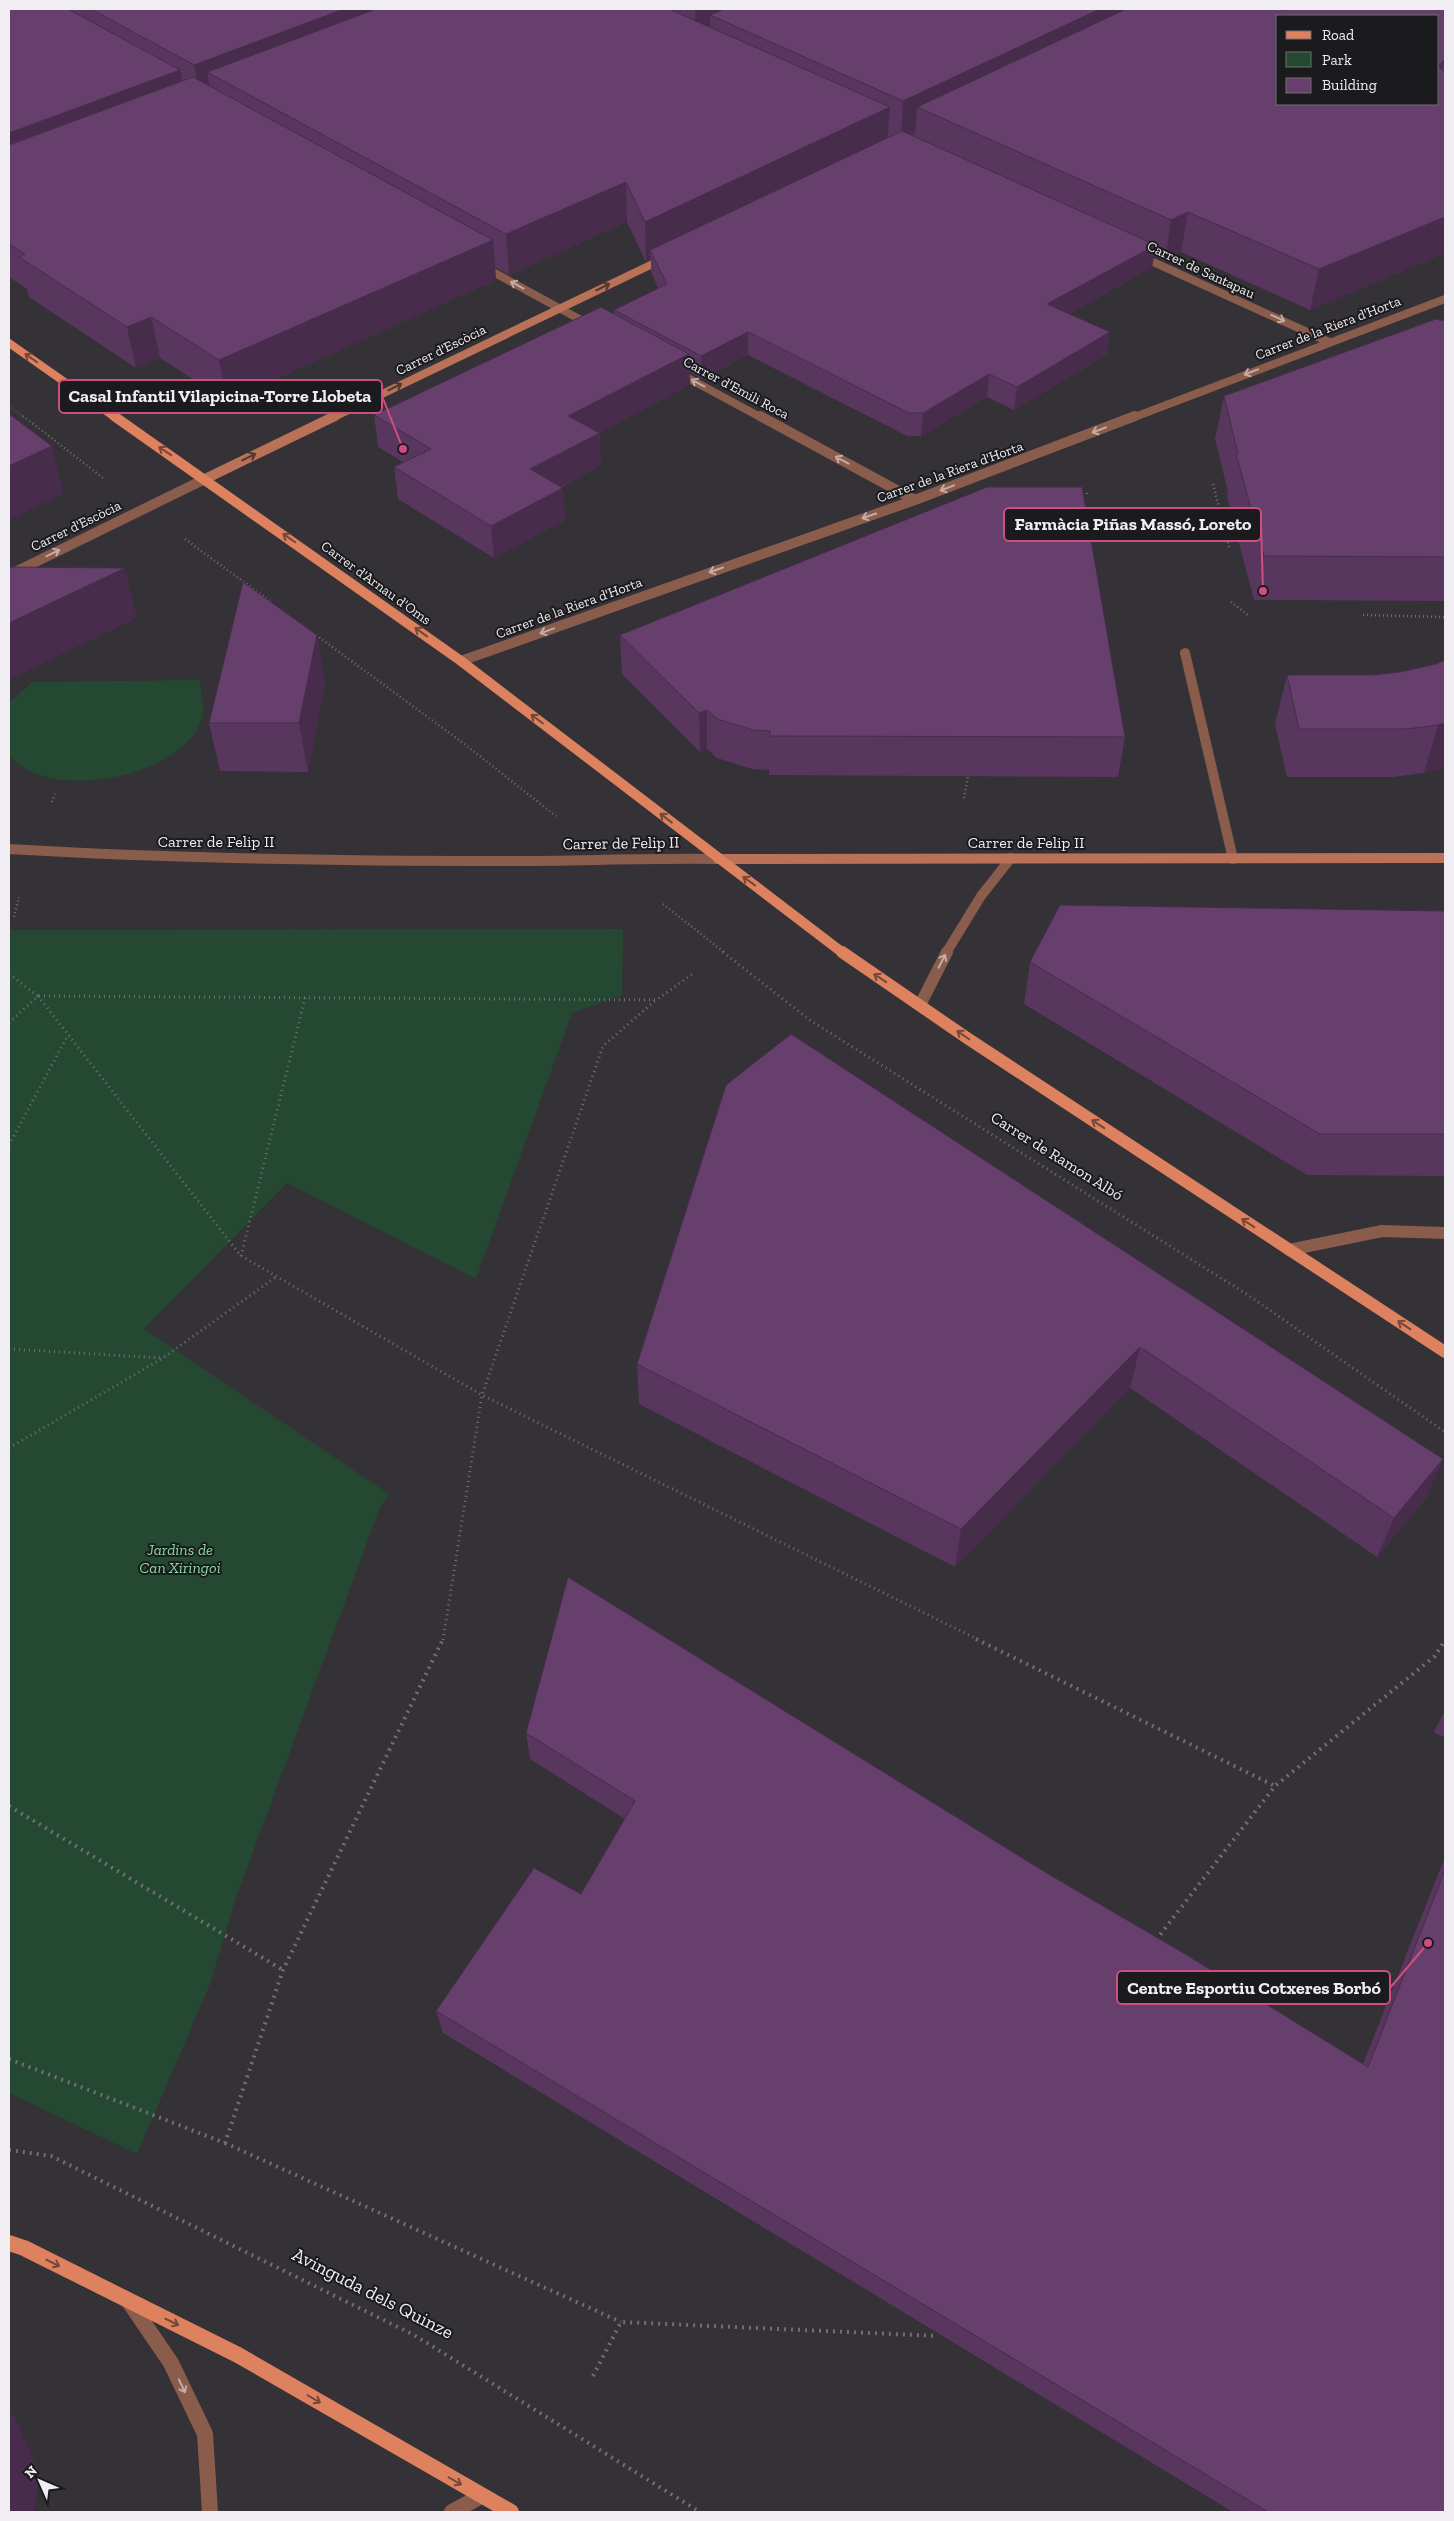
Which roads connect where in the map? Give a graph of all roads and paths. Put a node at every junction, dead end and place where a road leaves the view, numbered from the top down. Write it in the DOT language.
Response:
graph roads {
  1 [pos="1132,252"];
  2 [pos="673,254"];
  3 [pos="477,263"];
  4 [pos="1445,300"];
  5 [pos="559,309"];
  6 [pos="597,328"];
  7 [pos="1329,342"];
  8 [pos="9,343"];
  9 [pos="665,365"];
  10 [pos="9,406"];
  11 [pos="205,479"];
  12 [pos="1213,484"];
  13 [pos="1087,492"];
  14 [pos="1087,497"];
  15 [pos="915,500"];
  16 [pos="144,509"];
  17 [pos="1229,548"];
  18 [pos="9,575"];
  19 [pos="1231,602"];
  20 [pos="273,604"];
  21 [pos="1248,615"];
  22 [pos="1363,615"];
  23 [pos="1445,617"];
  24 [pos="312,633"];
  25 [pos="1185,653"];
  26 [pos="460,661"];
  27 [pos="968,776"];
  28 [pos="55,794"];
  29 [pos="964,798"];
  30 [pos="536,799"];
  31 [pos="52,802"];
  32 [pos="9,850"];
  33 [pos="1011,858"];
  34 [pos="1445,858"];
  35 [pos="718,859"];
  36 [pos="1233,859"];
  37 [pos="20,897"];
  38 [pos="658,900"];
  39 [pos="14,917"];
  40 [pos="694,973"];
  41 [pos="9,974"];
  42 [pos="38,996"];
  43 [pos="305,998"];
  44 [pos="656,1000"];
  45 [pos="920,1005"];
  46 [pos="9,1023"];
  47 [pos="68,1035"];
  48 [pos="9,1145"];
  49 [pos="1445,1233"];
  50 [pos="1289,1250"];
  51 [pos="241,1256"];
  52 [pos="276,1277"];
  53 [pos="9,1349"];
  54 [pos="1445,1352"];
  55 [pos="163,1358"];
  56 [pos="482,1395"];
  57 [pos="1445,1432"];
  58 [pos="9,1448"];
  59 [pos="1445,1640"];
  60 [pos="1275,1786"];
  61 [pos="9,1806"];
  62 [pos="1154,1942"];
  63 [pos="283,1970"];
  64 [pos="9,2058"];
  65 [pos="225,2143"];
  66 [pos="9,2150"];
  67 [pos="9,2243"];
  68 [pos="128,2300"];
  69 [pos="621,2322"];
  70 [pos="938,2336"];
  71 [pos="593,2376"];
  72 [pos="481,2496"];
  73 [pos="210,2512"];
  74 [pos="452,2512"];
  75 [pos="511,2512"];
  76 [pos="700,2512"];
  1 -- 7 [label="street, Carrer de Santapau, one-way"];
  5 -- 2 [label="main road, Carrer d'Escòcia, one-way"];
  5 -- 3 [label="street, one-way"];
  4 -- 7 [label="street, Carrer de la Riera d'Horta"];
  5 -- 6 [label="street"];
  11 -- 5 [label="main road, Carrer d'Escòcia, one-way"];
  7 -- 15 [label="street, Carrer de la Riera d'Horta, one-way"];
  11 -- 8 [label="main road, Carrer d'Arnau d'Oms, one-way"];
  15 -- 9 [label="street, Carrer d'Emili Roca, one-way"];
  10 -- 16 [label="path"];
  11 -- 16 [label="street, Carrer d'Escòcia"];
  26 -- 11 [label="main road, Carrer d'Arnau d'Oms, one-way"];
  12 -- 17 [label="path"];
  13 -- 14 [label="path"];
  15 -- 26 [label="street, Carrer de la Riera d'Horta, one-way"];
  18 -- 16 [label="street, Carrer d'Escòcia, one-way"];
  16 -- 20 [label="path"];
  19 -- 21 [label="path"];
  22 -- 23 [label="path"];
  24 -- 30 [label="path"];
  25 -- 36 [label="street"];
  35 -- 26 [label="main road, Carrer d'Arnau d'Oms, one-way"];
  27 -- 29 [label="path"];
  28 -- 31 [label="path"];
  32 -- 35 [label="street, Carrer de Felip II"];
  33 -- 35 [label="main road, Carrer de Felip II"];
  33 -- 36 [label="main road, Carrer de Felip II"];
  45 -- 33 [label="street, one-way"];
  34 -- 36 [label="main road, Carrer de Felip II"];
  45 -- 35 [label="main road, one-way"];
  37 -- 39 [label="path"];
  38 -- 57 [label="path, Carrer de Ramon Albó"];
  40 -- 44 [label="path"];
  41 -- 42 [label="path"];
  42 -- 43 [label="path"];
  42 -- 46 [label="path"];
  42 -- 47 [label="path"];
  43 -- 44 [label="path"];
  43 -- 51 [label="path"];
  44 -- 56 [label="path"];
  50 -- 45 [label="main road, one-way"];
  47 -- 48 [label="path"];
  47 -- 51 [label="path"];
  49 -- 50 [label="street"];
  54 -- 50 [label="main road, one-way"];
  51 -- 52 [label="path"];
  52 -- 55 [label="path"];
  52 -- 56 [label="path"];
  53 -- 55 [label="path"];
  55 -- 58 [label="path"];
  56 -- 60 [label="path"];
  56 -- 63 [label="path"];
  59 -- 60 [label="path"];
  60 -- 62 [label="path"];
  61 -- 63 [label="path"];
  63 -- 65 [label="path"];
  64 -- 65 [label="path"];
  65 -- 69 [label="path"];
  66 -- 76 [label="path, Avinguda dels Quinze"];
  67 -- 68 [label="main road, one-way"];
  68 -- 72 [label="main road, one-way"];
  68 -- 73 [label="street, one-way"];
  69 -- 70 [label="path"];
  69 -- 71 [label="path"];
  72 -- 74 [label="street"];
  72 -- 75 [label="main road"];
}
